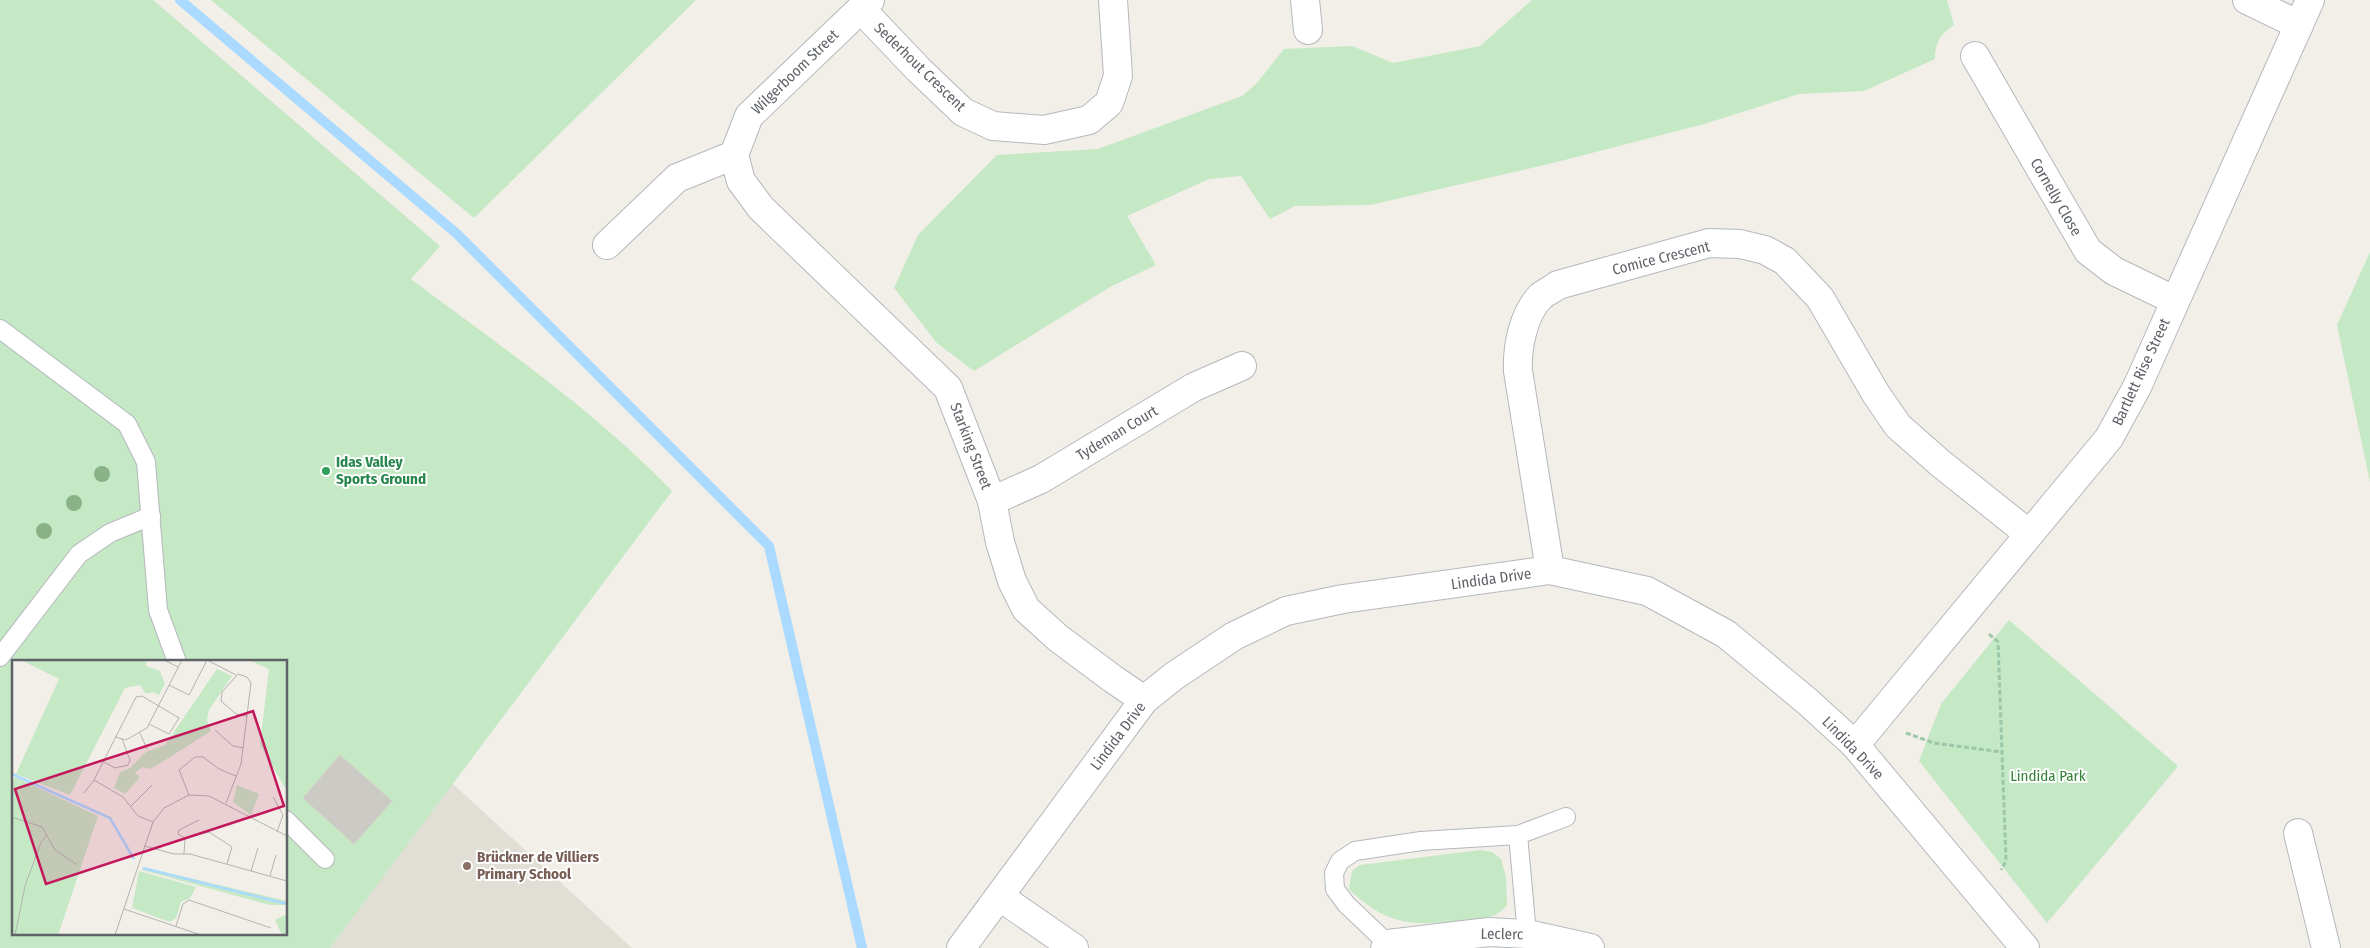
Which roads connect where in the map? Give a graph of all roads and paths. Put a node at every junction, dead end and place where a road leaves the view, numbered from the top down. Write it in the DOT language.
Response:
graph roads {
  1 [pos="1113,0"];
  2 [pos="1305,0"];
  3 [pos="2247,0"];
  4 [pos="2310,0"];
  5 [pos="866,4"];
  6 [pos="2299,25"];
  7 [pos="1308,30"];
  8 [pos="1975,56"];
  9 [pos="734,155"];
  10 [pos="608,245"];
  11 [pos="2174,300"];
  12 [pos="0,329"];
  13 [pos="1242,366"];
  14 [pos="992,501"];
  15 [pos="150,516"];
  16 [pos="2029,534"];
  17 [pos="1550,570"];
  18 [pos="1966,610"];
  19 [pos="0,658"];
  20 [pos="176,660"];
  21 [pos="1144,700"];
  22 [pos="1875,721"];
  23 [pos="1855,745"];
  24 [pos="2002,752"];
  25 [pos="1566,817"];
  26 [pos="288,822"];
  27 [pos="2298,833"];
  28 [pos="1518,835"];
  29 [pos="325,859"];
  30 [pos="1000,897"];
  31 [pos="1982,897"];
  32 [pos="1527,934"];
  33 [pos="1387,946"];
  34 [pos="961,948"];
  35 [pos="1074,948"];
  36 [pos="1590,948"];
  37 [pos="2025,948"];
  38 [pos="2326,948"];
  1 -- 5 [label="street, Sederhout Crescent"];
  2 -- 7 [label="street"];
  3 -- 6 [label="street"];
  4 -- 6 [label="street, Bartlett Rise Street"];
  5 -- 9 [label="street, Wilgerboom Street"];
  6 -- 11 [label="street, Bartlett Rise Street"];
  8 -- 11 [label="street, Cornelly Close"];
  9 -- 10 [label="street"];
  9 -- 14 [label="street, Starking Street"];
  11 -- 16 [label="street, Bartlett Rise Street"];
  12 -- 15 [label="lane"];
  13 -- 14 [label="street, Tydeman Court"];
  14 -- 21 [label="street, Starking Street"];
  15 -- 19 [label="lane"];
  15 -- 20 [label="lane"];
  16 -- 17 [label="street, Comice Crescent"];
  16 -- 18 [label="street, Bartlett Rise Street"];
  17 -- 21 [label="street, Lindida Drive"];
  17 -- 23 [label="street, Lindida Drive"];
  18 -- 22 [label="street, Bartlett Rise Street"];
  18 -- 24 [label="path"];
  21 -- 30 [label="street, Lindida Drive"];
  22 -- 23 [label="street, Bartlett Rise Street"];
  22 -- 24 [label="path"];
  23 -- 31 [label="street, Lindida Drive"];
  24 -- 31 [label="path"];
  25 -- 28 [label="lane"];
  26 -- 29 [label="lane"];
  27 -- 38 [label="street"];
  28 -- 32 [label="lane"];
  28 -- 33 [label="lane"];
  30 -- 34 [label="street, Lindida Drive"];
  30 -- 35 [label="street"];
  31 -- 37 [label="street, Lindida Drive"];
  32 -- 33 [label="street, Leclerc"];
  32 -- 36 [label="street, Leclerc"];
}
